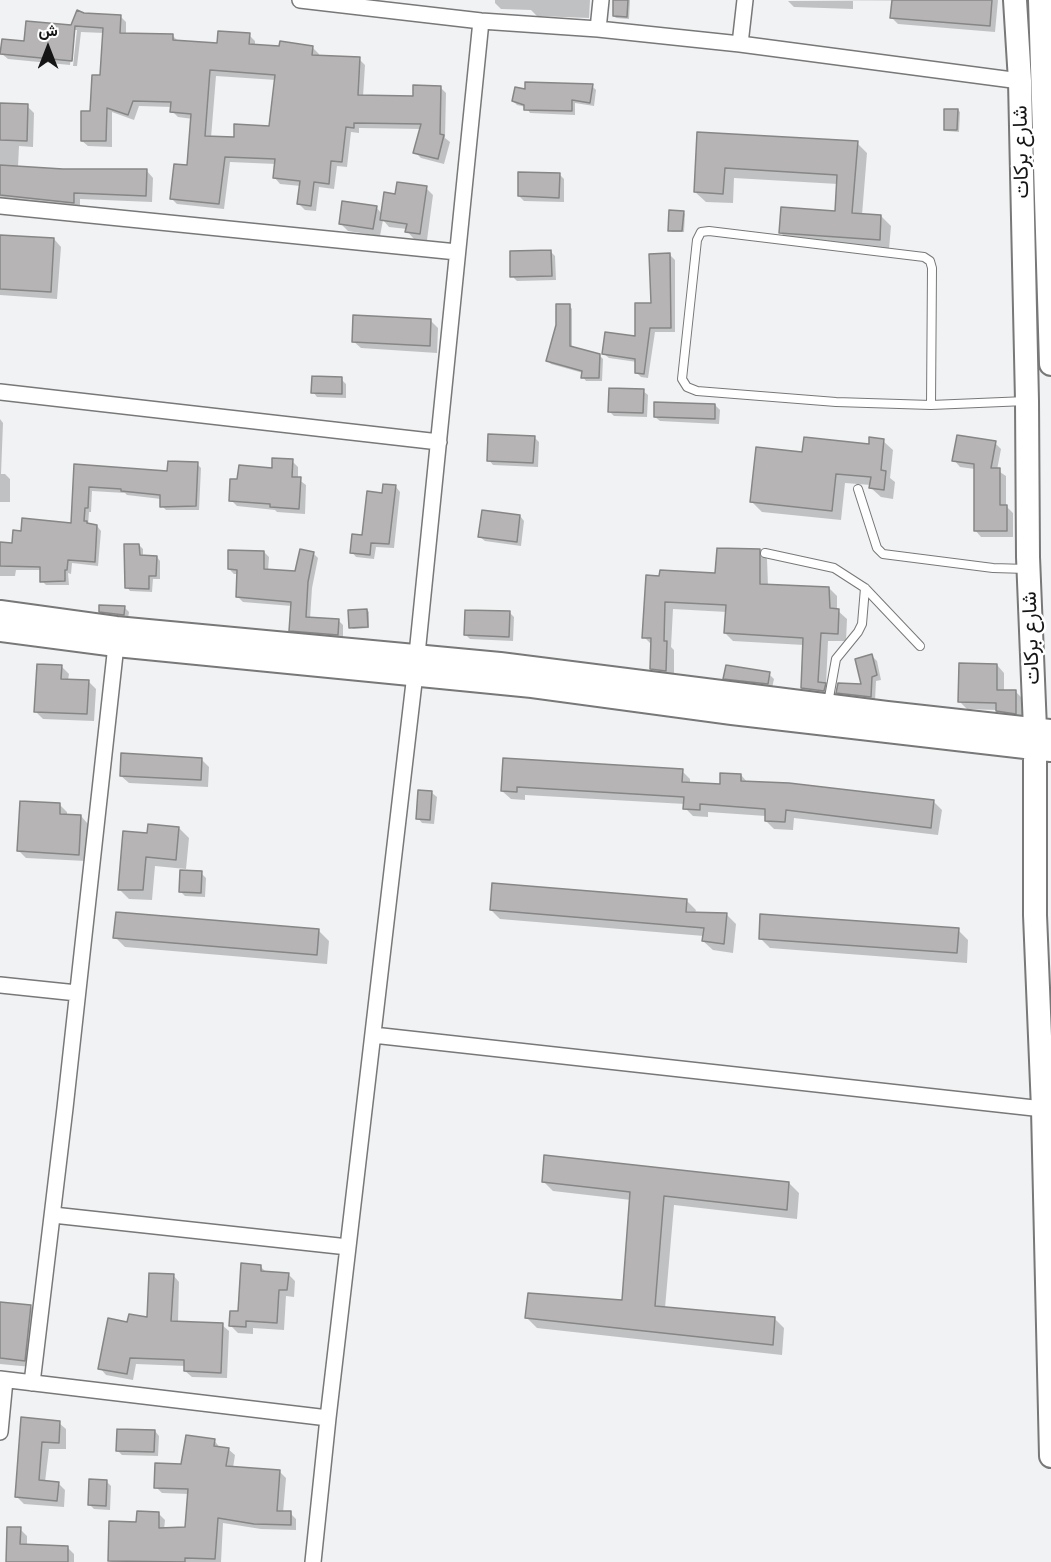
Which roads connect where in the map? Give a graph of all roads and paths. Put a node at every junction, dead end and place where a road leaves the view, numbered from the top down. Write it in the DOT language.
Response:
graph roads {
  1 [pos="300,0"];
  2 [pos="601,0"];
  3 [pos="745,0"];
  4 [pos="1015,0"];
  5 [pos="1040,0"];
  6 [pos="355,3"];
  7 [pos="481,21"];
  8 [pos="598,29"];
  9 [pos="740,44"];
  10 [pos="1020,81"];
  11 [pos="0,206"];
  12 [pos="457,252"];
  13 [pos="1051,364"];
  14 [pos="0,392"];
  15 [pos="1027,401"];
  16 [pos="931,405"];
  17 [pos="439,442"];
  18 [pos="858,489"];
  19 [pos="765,553"];
  20 [pos="1029,570"];
  21 [pos="865,588"];
  22 [pos="0,612"];
  23 [pos="0,630"];
  24 [pos="116,645"];
  25 [pos="921,646"];
  26 [pos="416,665"];
  27 [pos="828,705"];
  28 [pos="1043,740"];
  29 [pos="0,985"];
  30 [pos="77,993"];
  31 [pos="373,1035"];
  32 [pos="1043,1109"];
  33 [pos="53,1215"];
  34 [pos="348,1247"];
  35 [pos="2,1379"];
  36 [pos="32,1383"];
  37 [pos="327,1418"];
  38 [pos="0,1432"];
  39 [pos="1051,1456"];
  40 [pos="313,1562"];
  1 -- 6 [label="street"];
  2 -- 8 [label="street"];
  3 -- 9 [label="street"];
  4 -- 10 [label="street, شارع بركات"];
  5 -- 13 [label="street, شارع بركات"];
  6 -- 7 [label="street"];
  7 -- 8 [label="street"];
  7 -- 12 [label="street"];
  8 -- 9 [label="street"];
  9 -- 10 [label="street"];
  10 -- 15 [label="street, شارع بركات"];
  11 -- 12 [label="street"];
  12 -- 17 [label="street"];
  14 -- 17 [label="street"];
  15 -- 16 [label="lane"];
  15 -- 20 [label="street, شارع بركات"];
  16 -- 16 [label="lane"];
  17 -- 26 [label="street"];
  18 -- 20 [label="lane"];
  19 -- 21 [label="lane"];
  20 -- 28 [label="street, شارع بركات"];
  21 -- 25 [label="lane"];
  21 -- 27 [label="lane"];
  22 -- 26 [label="street"];
  23 -- 24 [label="street"];
  24 -- 26 [label="street"];
  24 -- 30 [label="street"];
  26 -- 27 [label="street"];
  26 -- 28 [label="street"];
  26 -- 31 [label="street"];
  27 -- 28 [label="street"];
  28 -- 32 [label="street, شارع بركات"];
  29 -- 30 [label="street"];
  30 -- 33 [label="street"];
  31 -- 32 [label="street"];
  31 -- 34 [label="street"];
  32 -- 39 [label="street, شارع بركات"];
  33 -- 34 [label="street"];
  33 -- 36 [label="street"];
  34 -- 37 [label="street"];
  35 -- 36 [label="street"];
  35 -- 38 [label="street"];
  36 -- 37 [label="street"];
  37 -- 40 [label="street"];
}
